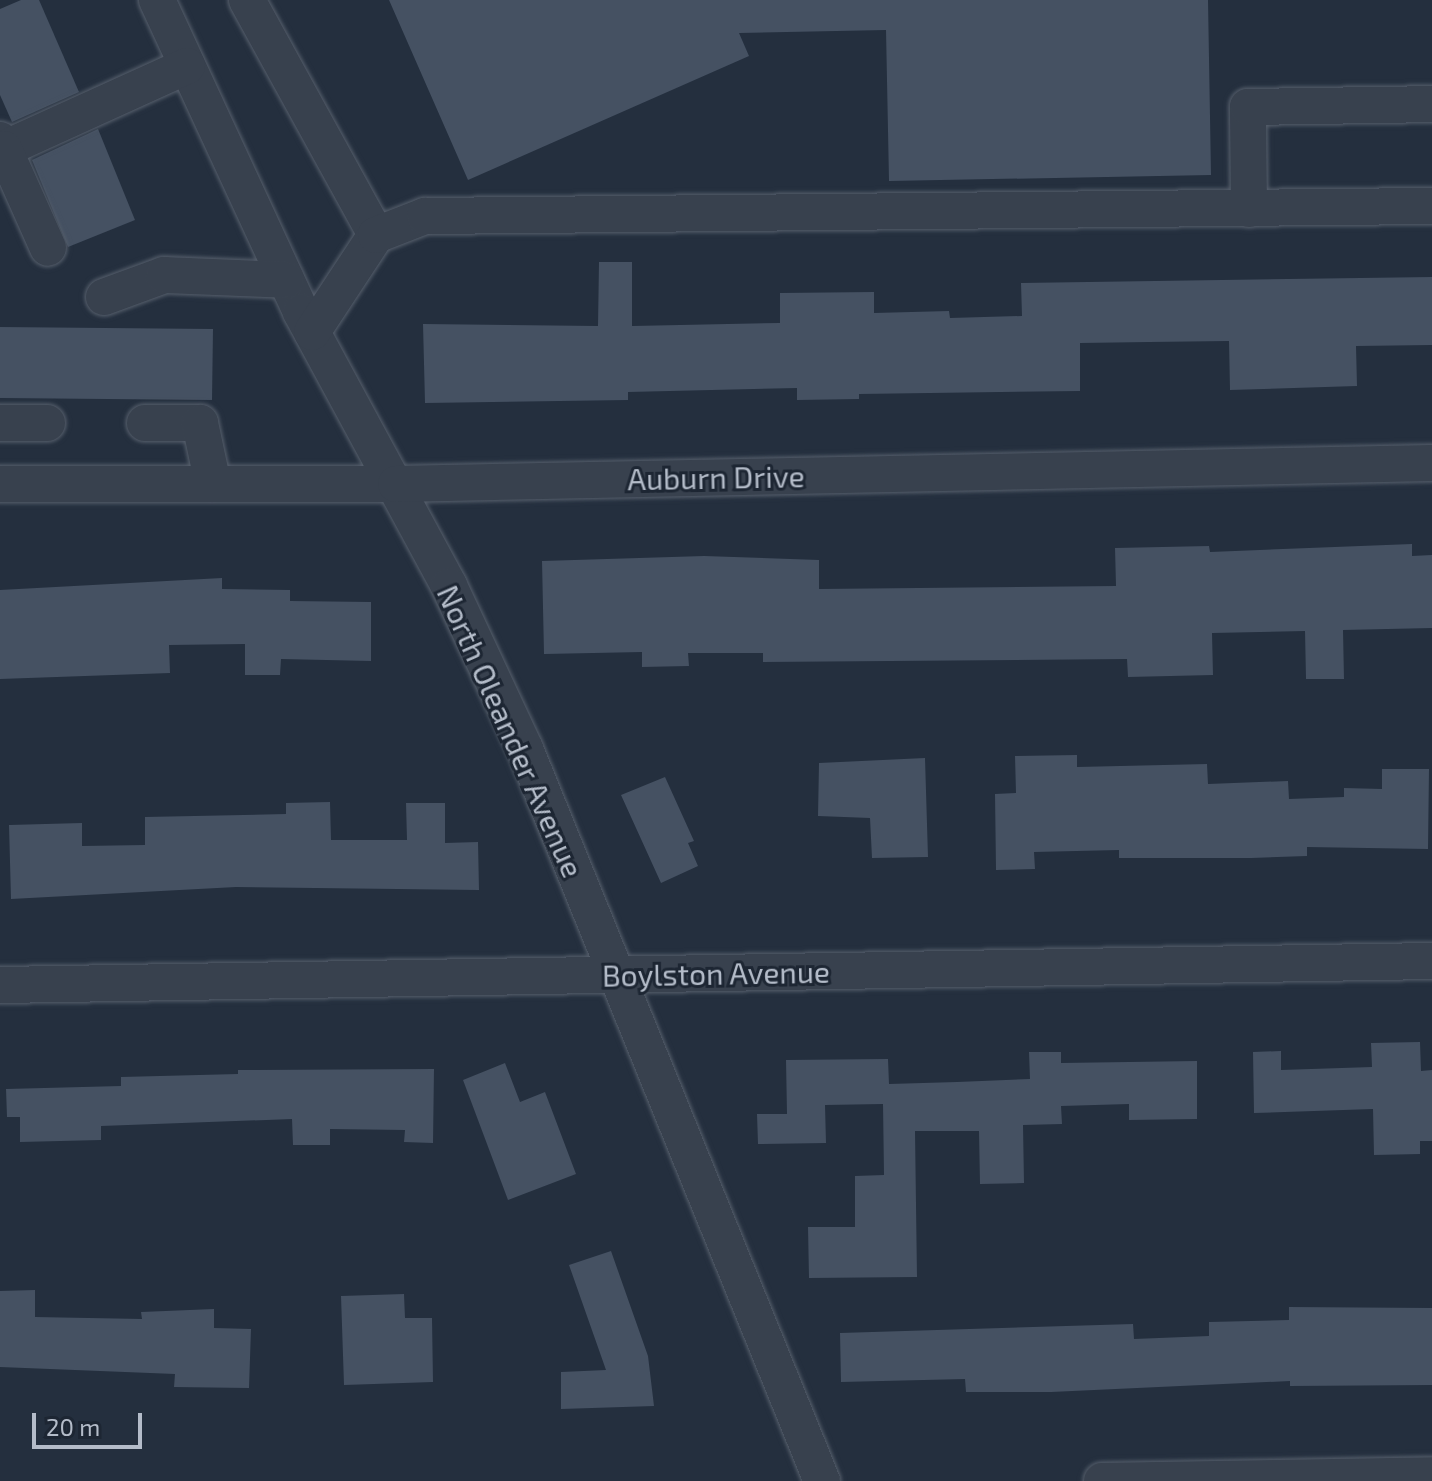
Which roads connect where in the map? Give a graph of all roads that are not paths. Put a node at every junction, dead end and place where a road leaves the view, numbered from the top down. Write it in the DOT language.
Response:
graph roads {
  1 [pos="157,0"];
  2 [pos="247,0"];
  3 [pos="187,66"];
  4 [pos="1432,104"];
  5 [pos="3,154"];
  6 [pos="1432,206"];
  7 [pos="1249,209"];
  8 [pos="376,235"];
  9 [pos="48,248"];
  10 [pos="286,280"];
  11 [pos="104,297"];
  12 [pos="312,332"];
  13 [pos="0,423"];
  14 [pos="47,423"];
  15 [pos="145,423"];
  16 [pos="1432,463"];
  17 [pos="0,484"];
  18 [pos="213,484"];
  19 [pos="396,484"];
  20 [pos="1432,961"];
  21 [pos="614,974"];
  22 [pos="0,985"];
  23 [pos="1432,1475"];
  24 [pos="822,1481"];
  25 [pos="1102,1481"];
  1 -- 3 [label="street, North Oleander Avenue"];
  2 -- 8 [label="street"];
  3 -- 5 [label="street"];
  3 -- 10 [label="street, North Oleander Avenue"];
  4 -- 7 [label="street"];
  5 -- 9 [label="street"];
  6 -- 7 [label="street"];
  7 -- 8 [label="street"];
  8 -- 12 [label="street"];
  10 -- 11 [label="street"];
  10 -- 12 [label="street, North Oleander Avenue"];
  12 -- 19 [label="street, North Oleander Avenue"];
  13 -- 14 [label="street"];
  15 -- 18 [label="street"];
  16 -- 19 [label="street, Auburn Drive"];
  17 -- 18 [label="street, Auburn Drive"];
  18 -- 19 [label="street, Auburn Drive"];
  19 -- 21 [label="street, North Oleander Avenue"];
  20 -- 21 [label="street, Boylston Avenue"];
  21 -- 22 [label="street, Boylston Avenue"];
  21 -- 24 [label="street, North Oleander Avenue"];
  23 -- 25 [label="street"];
}
